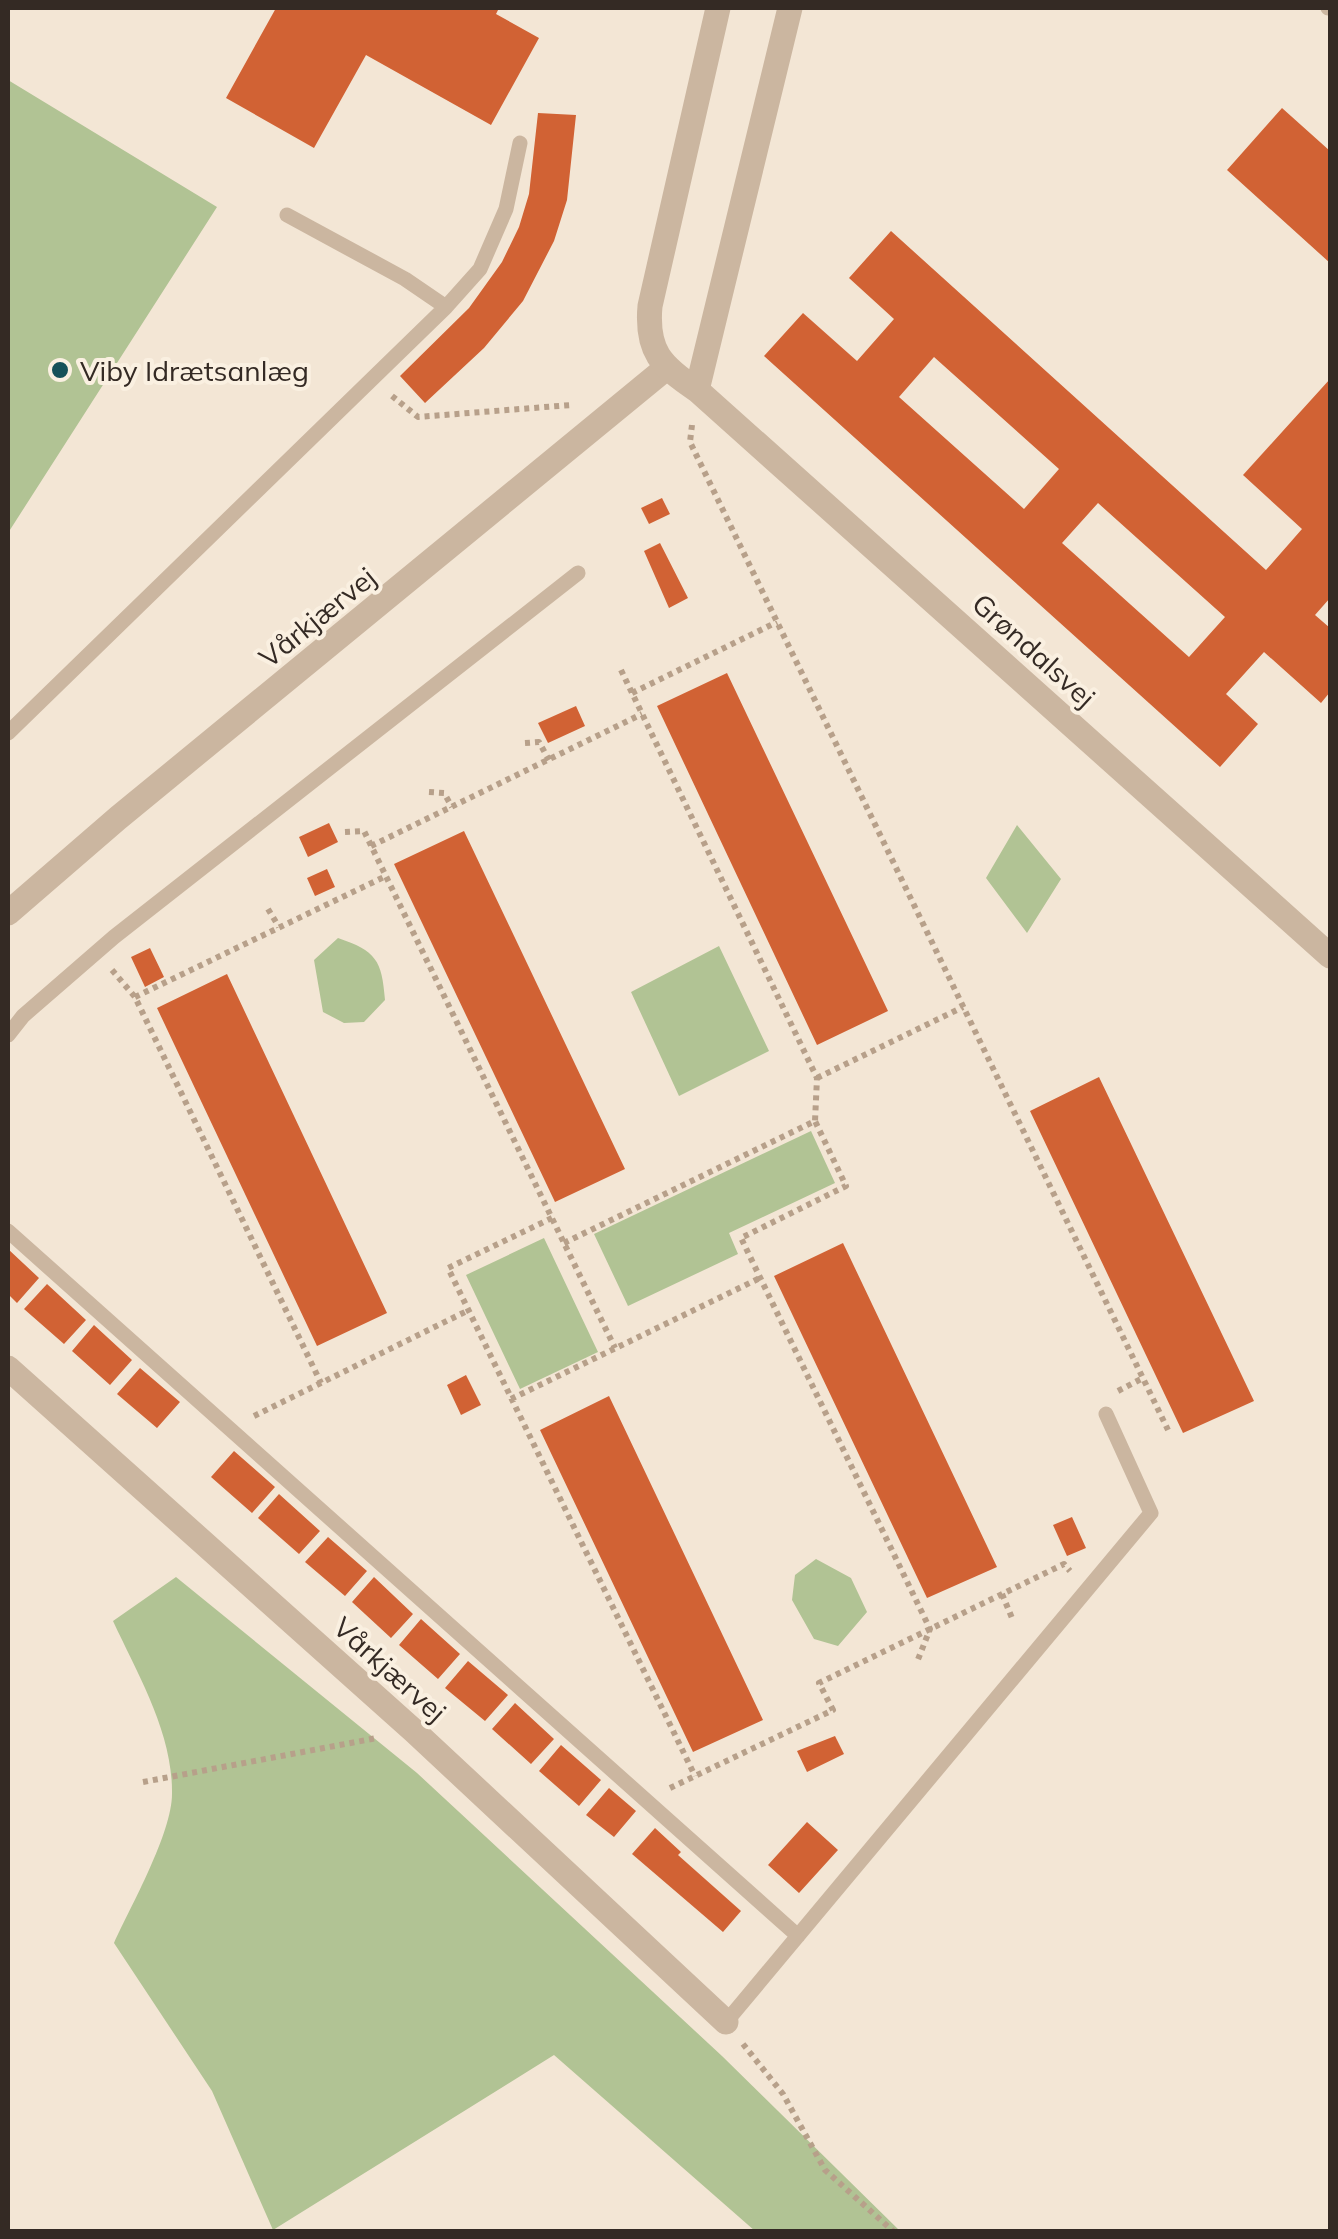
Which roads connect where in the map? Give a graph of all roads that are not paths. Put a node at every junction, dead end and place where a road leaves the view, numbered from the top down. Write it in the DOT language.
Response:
graph roads {
  1 [pos="718,8"];
  2 [pos="790,8"];
  3 [pos="520,143"];
  4 [pos="288,215"];
  5 [pos="446,307"];
  6 [pos="666,368"];
  7 [pos="696,390"];
  8 [pos="578,573"];
  9 [pos="8,733"];
  10 [pos="8,914"];
  11 [pos="1330,956"];
  12 [pos="8,1035"];
  13 [pos="8,1231"];
  14 [pos="8,1368"];
  15 [pos="1106,1414"];
  16 [pos="798,1936"];
  17 [pos="726,2022"];
  1 -- 6 [label="street"];
  2 -- 7 [label="street"];
  3 -- 5 [label="lane"];
  4 -- 5 [label="lane"];
  5 -- 9 [label="lane"];
  6 -- 7 [label="street, Grøndalsvej"];
  6 -- 10 [label="street, Vårkjærvej"];
  7 -- 11 [label="street, Grøndalsvej"];
  8 -- 12 [label="lane"];
  13 -- 16 [label="lane"];
  14 -- 17 [label="street, Vårkjærvej"];
  15 -- 16 [label="lane"];
  16 -- 17 [label="lane"];
}
